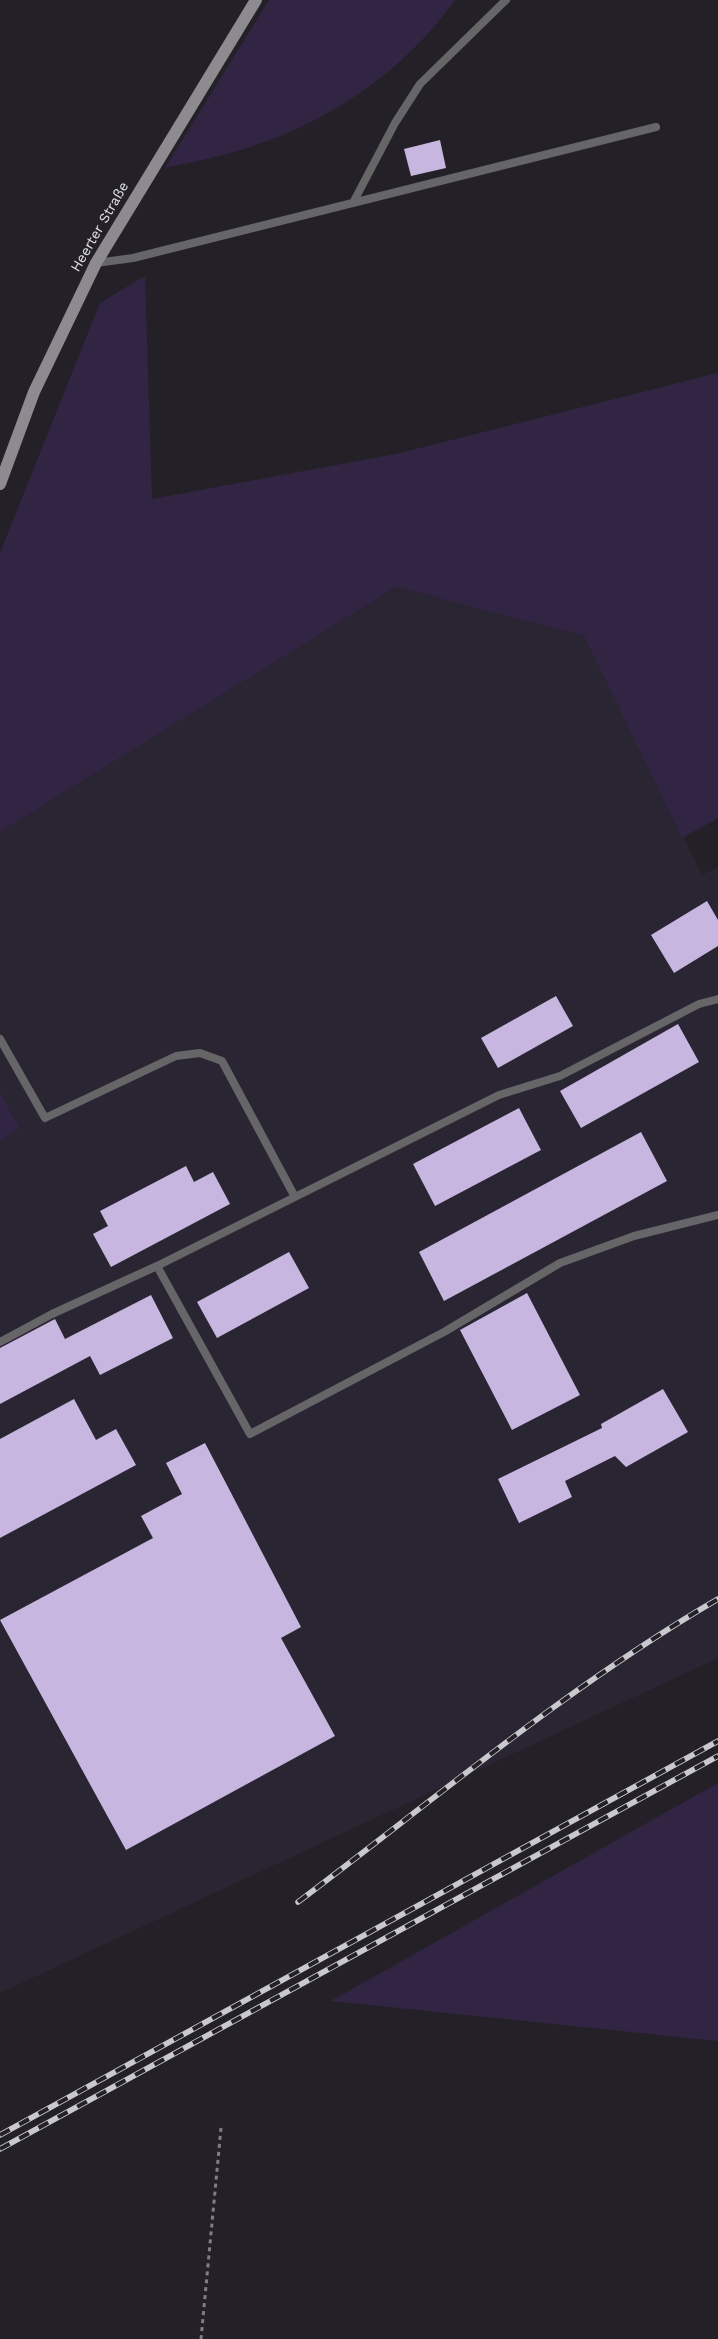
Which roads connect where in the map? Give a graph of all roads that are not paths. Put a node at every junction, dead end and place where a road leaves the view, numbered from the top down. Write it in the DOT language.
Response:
graph roads {
  1 [pos="256,0"];
  2 [pos="506,0"];
  3 [pos="656,127"];
  4 [pos="354,201"];
  5 [pos="96,263"];
  6 [pos="0,484"];
  7 [pos="718,999"];
  8 [pos="0,1039"];
  9 [pos="295,1197"];
  10 [pos="718,1216"];
  11 [pos="157,1266"];
  12 [pos="0,1342"];
  1 -- 5 [label="main road, Heerter Straße"];
  2 -- 4 [label="lane"];
  3 -- 4 [label="lane"];
  4 -- 5 [label="lane"];
  5 -- 6 [label="main road, Heerter Straße"];
  7 -- 9 [label="lane"];
  8 -- 9 [label="lane"];
  9 -- 11 [label="lane"];
  10 -- 11 [label="lane"];
  11 -- 12 [label="lane"];
}
